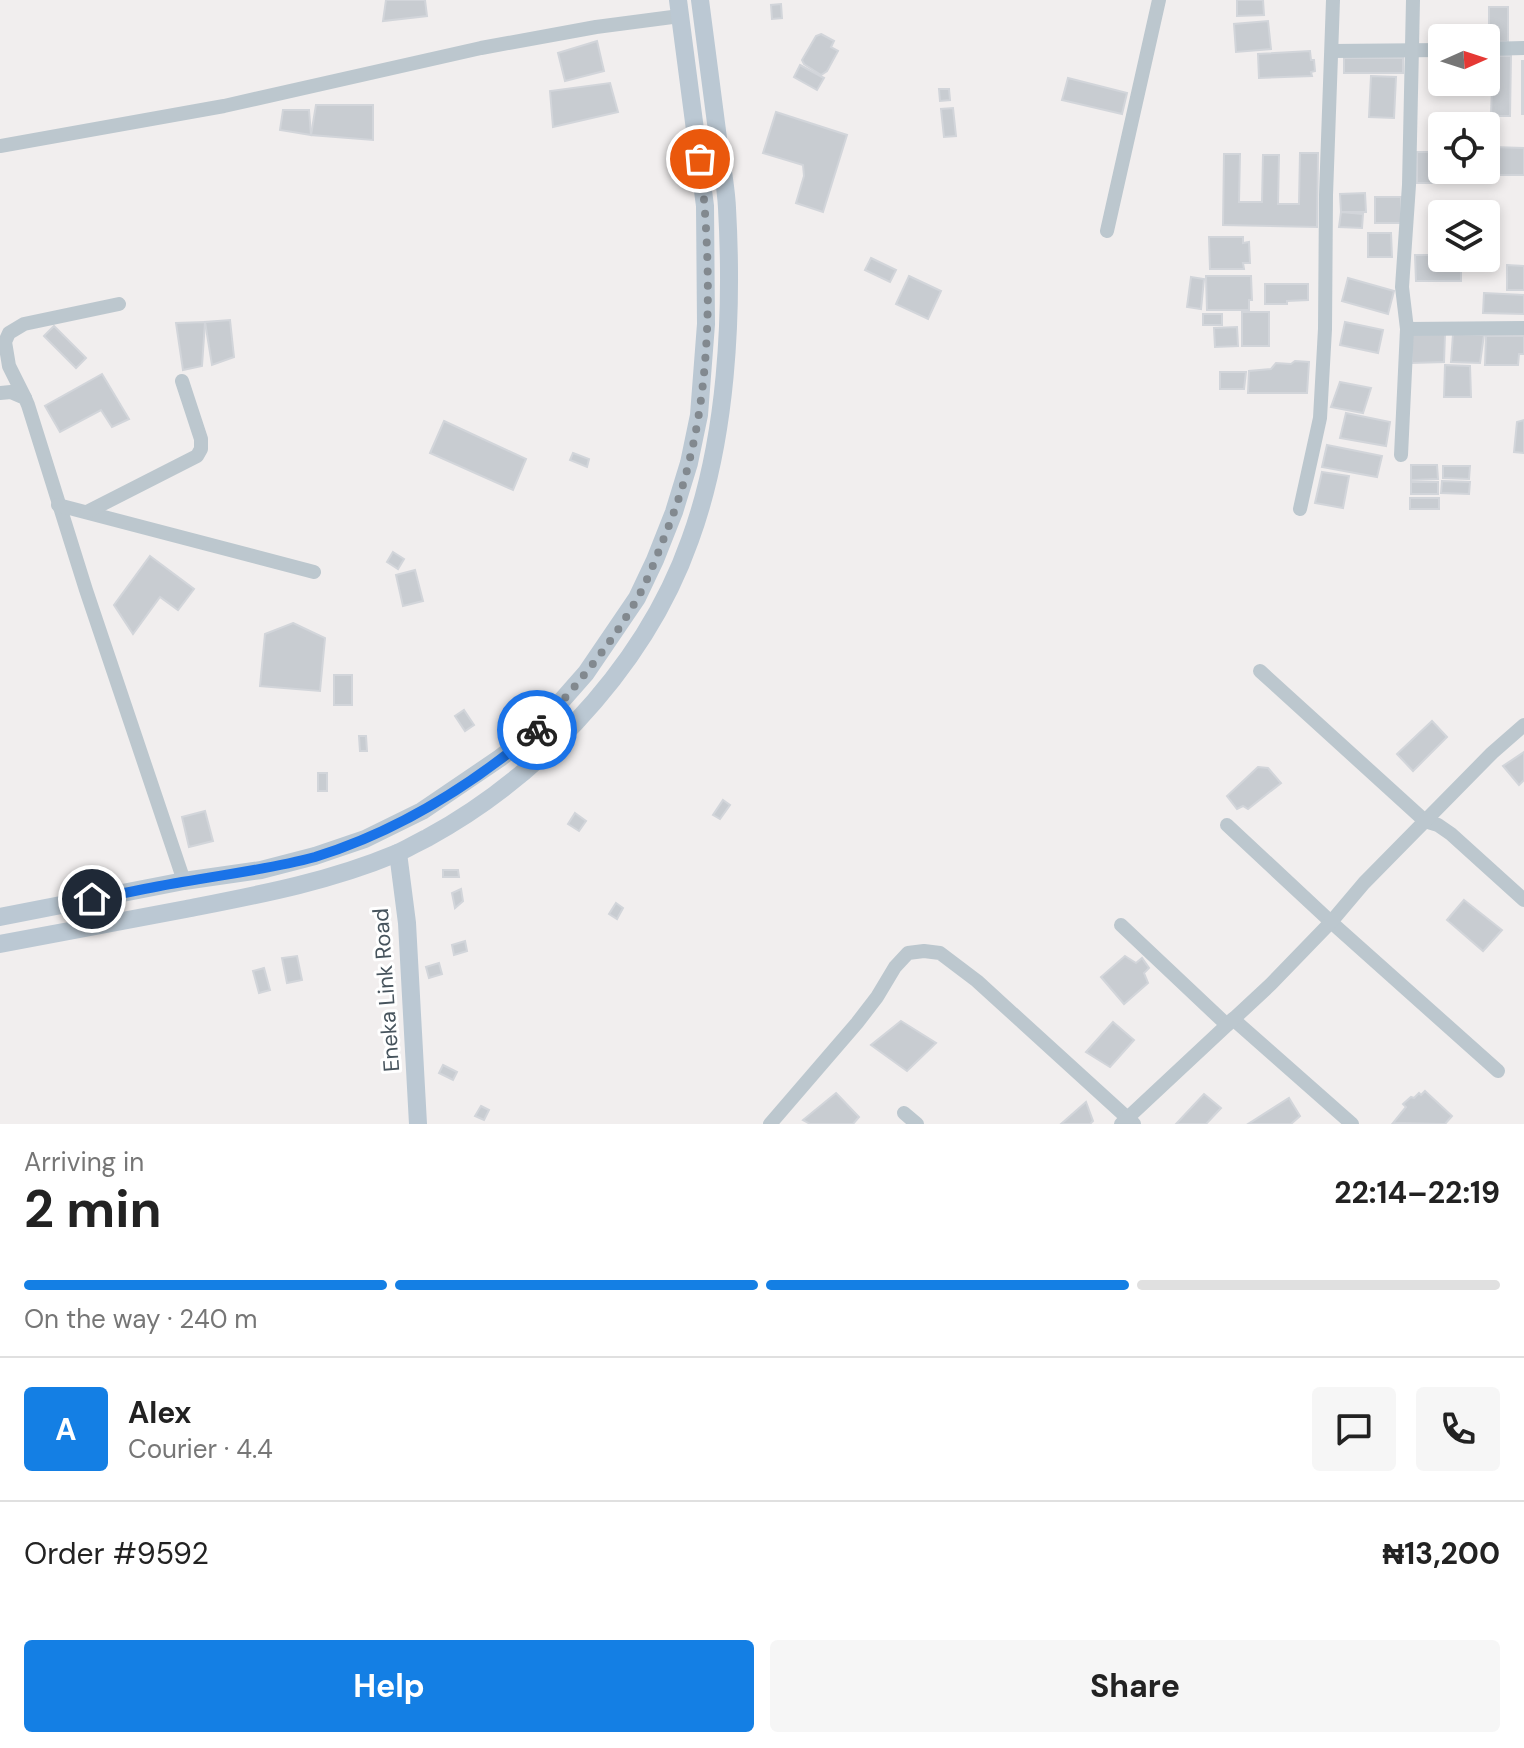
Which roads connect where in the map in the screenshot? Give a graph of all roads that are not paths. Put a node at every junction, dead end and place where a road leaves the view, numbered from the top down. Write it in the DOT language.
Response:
graph roads {
  1 [pos="700,0"];
  2 [pos="1159,0"];
  3 [pos="1333,0"];
  4 [pos="1413,0"];
  5 [pos="679,8"];
  6 [pos="1524,48"];
  7 [pos="1500,49"];
  8 [pos="1428,50"];
  9 [pos="1332,51"];
  10 [pos="1411,51"];
  11 [pos="0,146"];
  12 [pos="1107,231"];
  13 [pos="119,304"];
  14 [pos="1524,328"];
  15 [pos="1407,329"];
  16 [pos="182,381"];
  17 [pos="0,393"];
  18 [pos="25,398"];
  19 [pos="1401,455"];
  20 [pos="58,505"];
  21 [pos="1300,509"];
  22 [pos="87,512"];
  23 [pos="314,572"];
  24 [pos="1260,671"];
  25 [pos="1524,725"];
  26 [pos="1425,821"];
  27 [pos="1227,825"];
  28 [pos="398,853"];
  29 [pos="184,881"];
  30 [pos="1524,900"];
  31 [pos="0,917"];
  32 [pos="1331,922"];
  33 [pos="1121,925"];
  34 [pos="0,944"];
  35 [pos="1230,1022"];
  36 [pos="1498,1071"];
  37 [pos="904,1113"];
  38 [pos="1127,1122"];
  39 [pos="418,1124"];
  40 [pos="770,1124"];
  41 [pos="917,1124"];
  42 [pos="1352,1124"];
  1 -- 28 [label="main road"];
  2 -- 12 [label="street"];
  3 -- 9 [label="street"];
  4 -- 10 [label="street"];
  5 -- 11 [label="street"];
  5 -- 29 [label="main road"];
  6 -- 7 [label="street"];
  8 -- 10 [label="street"];
  9 -- 10 [label="street"];
  9 -- 21 [label="street"];
  10 -- 15 [label="street"];
  13 -- 18 [label="street"];
  14 -- 15 [label="street"];
  15 -- 19 [label="street"];
  16 -- 22 [label="street"];
  17 -- 18 [label="street"];
  18 -- 20 [label="street"];
  20 -- 22 [label="street"];
  20 -- 29 [label="street"];
  22 -- 23 [label="street"];
  24 -- 26 [label="street"];
  25 -- 26 [label="street"];
  26 -- 30 [label="street"];
  26 -- 32 [label="street"];
  27 -- 32 [label="street"];
  28 -- 34 [label="main road"];
  28 -- 39 [label="main road, Eneka Link Road"];
  29 -- 31 [label="main road"];
  32 -- 35 [label="street"];
  32 -- 36 [label="street"];
  33 -- 35 [label="street"];
  35 -- 38 [label="street"];
  35 -- 42 [label="street"];
  37 -- 41 [label="street"];
  38 -- 40 [label="street"];
}
